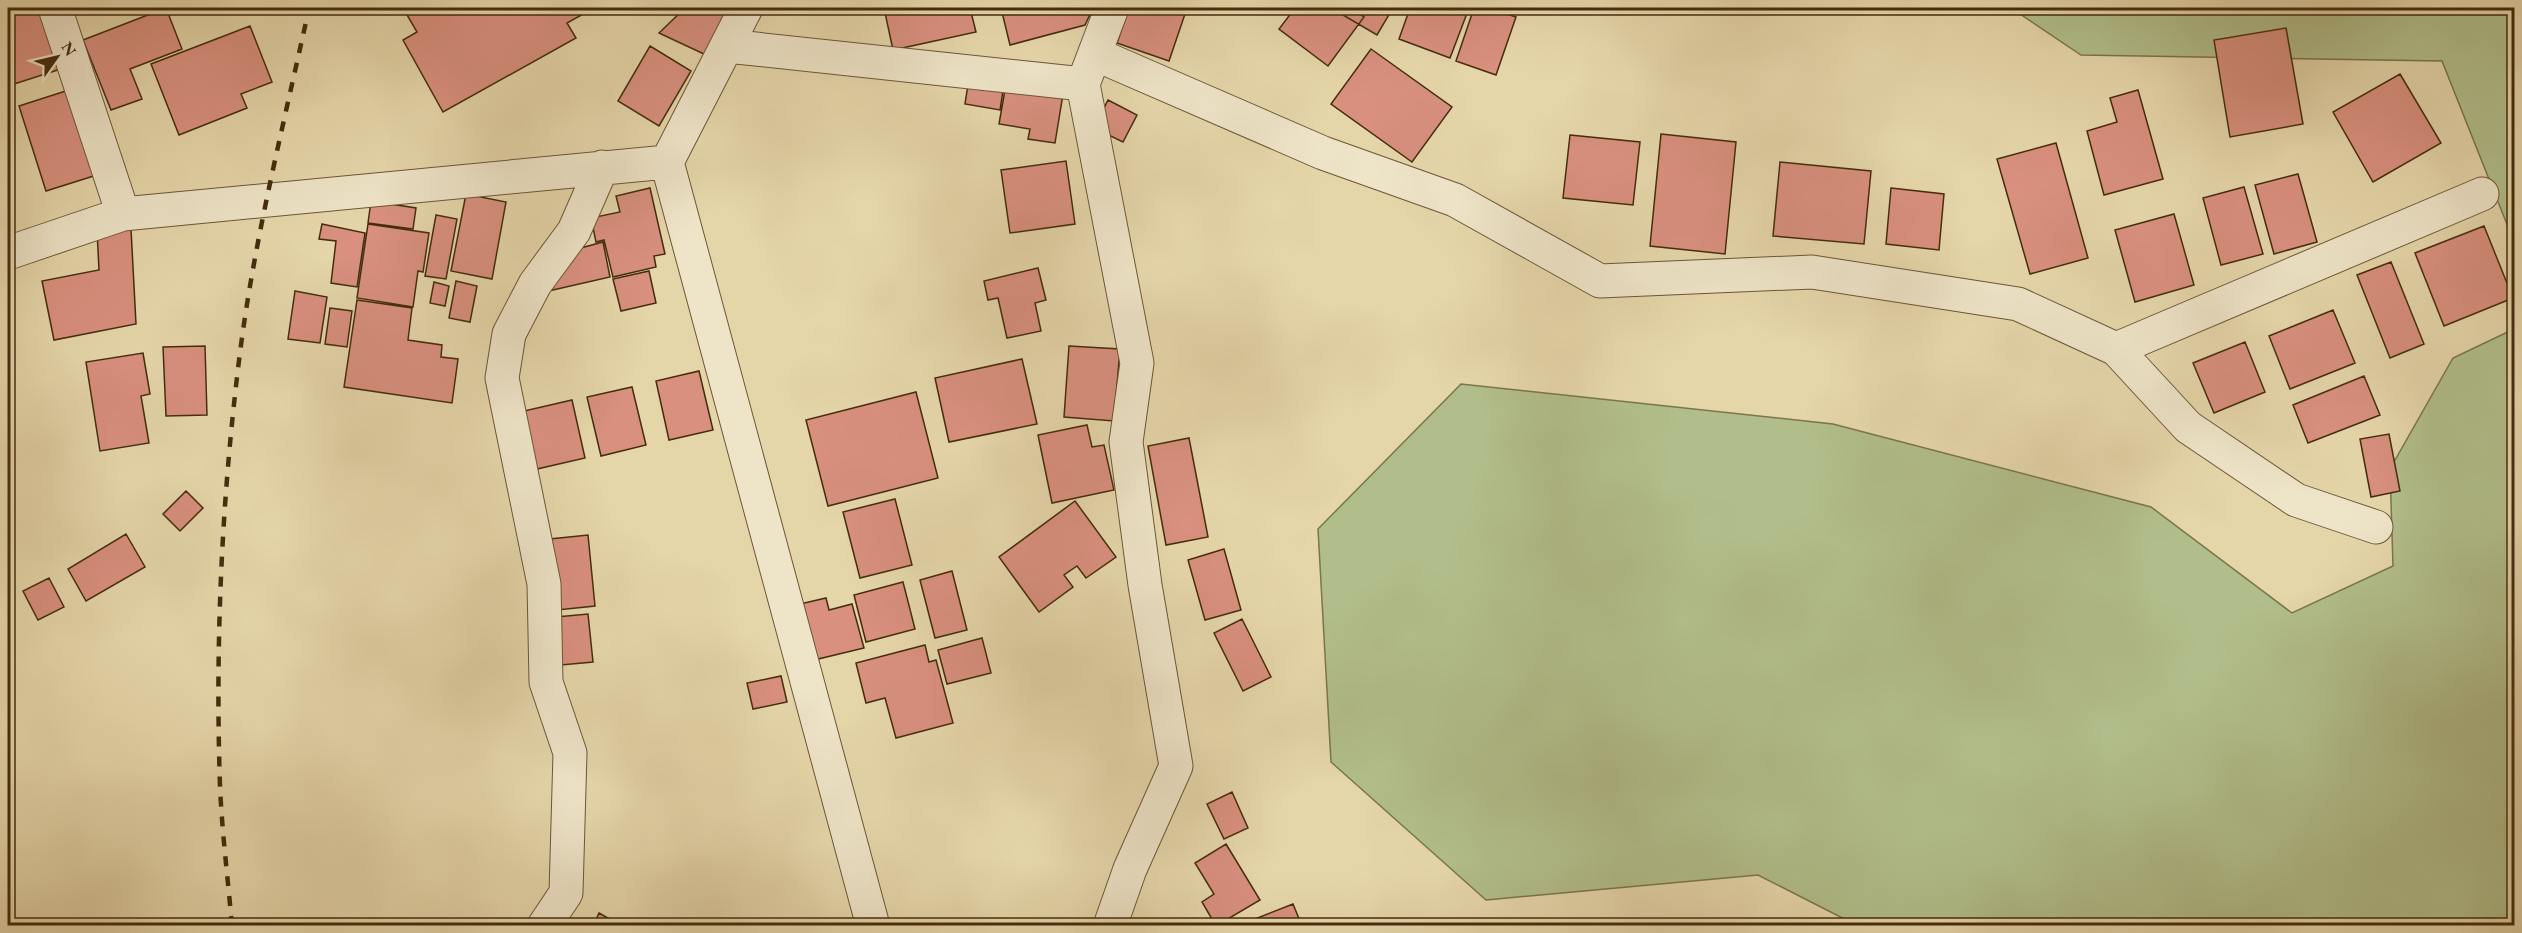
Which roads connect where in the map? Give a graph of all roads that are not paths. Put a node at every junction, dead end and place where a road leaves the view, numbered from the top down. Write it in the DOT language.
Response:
graph roads {
  1 [pos="55,8"];
  2 [pos="746,8"];
  3 [pos="1112,8"];
  4 [pos="727,46"];
  5 [pos="1095,54"];
  6 [pos="1083,84"];
  7 [pos="667,162"];
  8 [pos="602,167"];
  9 [pos="2482,194"];
  10 [pos="123,214"];
  11 [pos="8,253"];
  12 [pos="2116,349"];
  13 [pos="2376,526"];
  14 [pos="544,926"];
  15 [pos="873,926"];
  16 [pos="1110,926"];
  1 -- 10 [label="street"];
  2 -- 4 [label="street"];
  3 -- 5 [label="street"];
  4 -- 6 [label="street"];
  4 -- 7 [label="street"];
  5 -- 6 [label="street"];
  5 -- 12 [label="street"];
  6 -- 16 [label="street"];
  7 -- 8 [label="street"];
  7 -- 15 [label="street"];
  8 -- 10 [label="street"];
  8 -- 14 [label="street"];
  9 -- 12 [label="street"];
  10 -- 11 [label="street"];
  12 -- 13 [label="street"];
}
